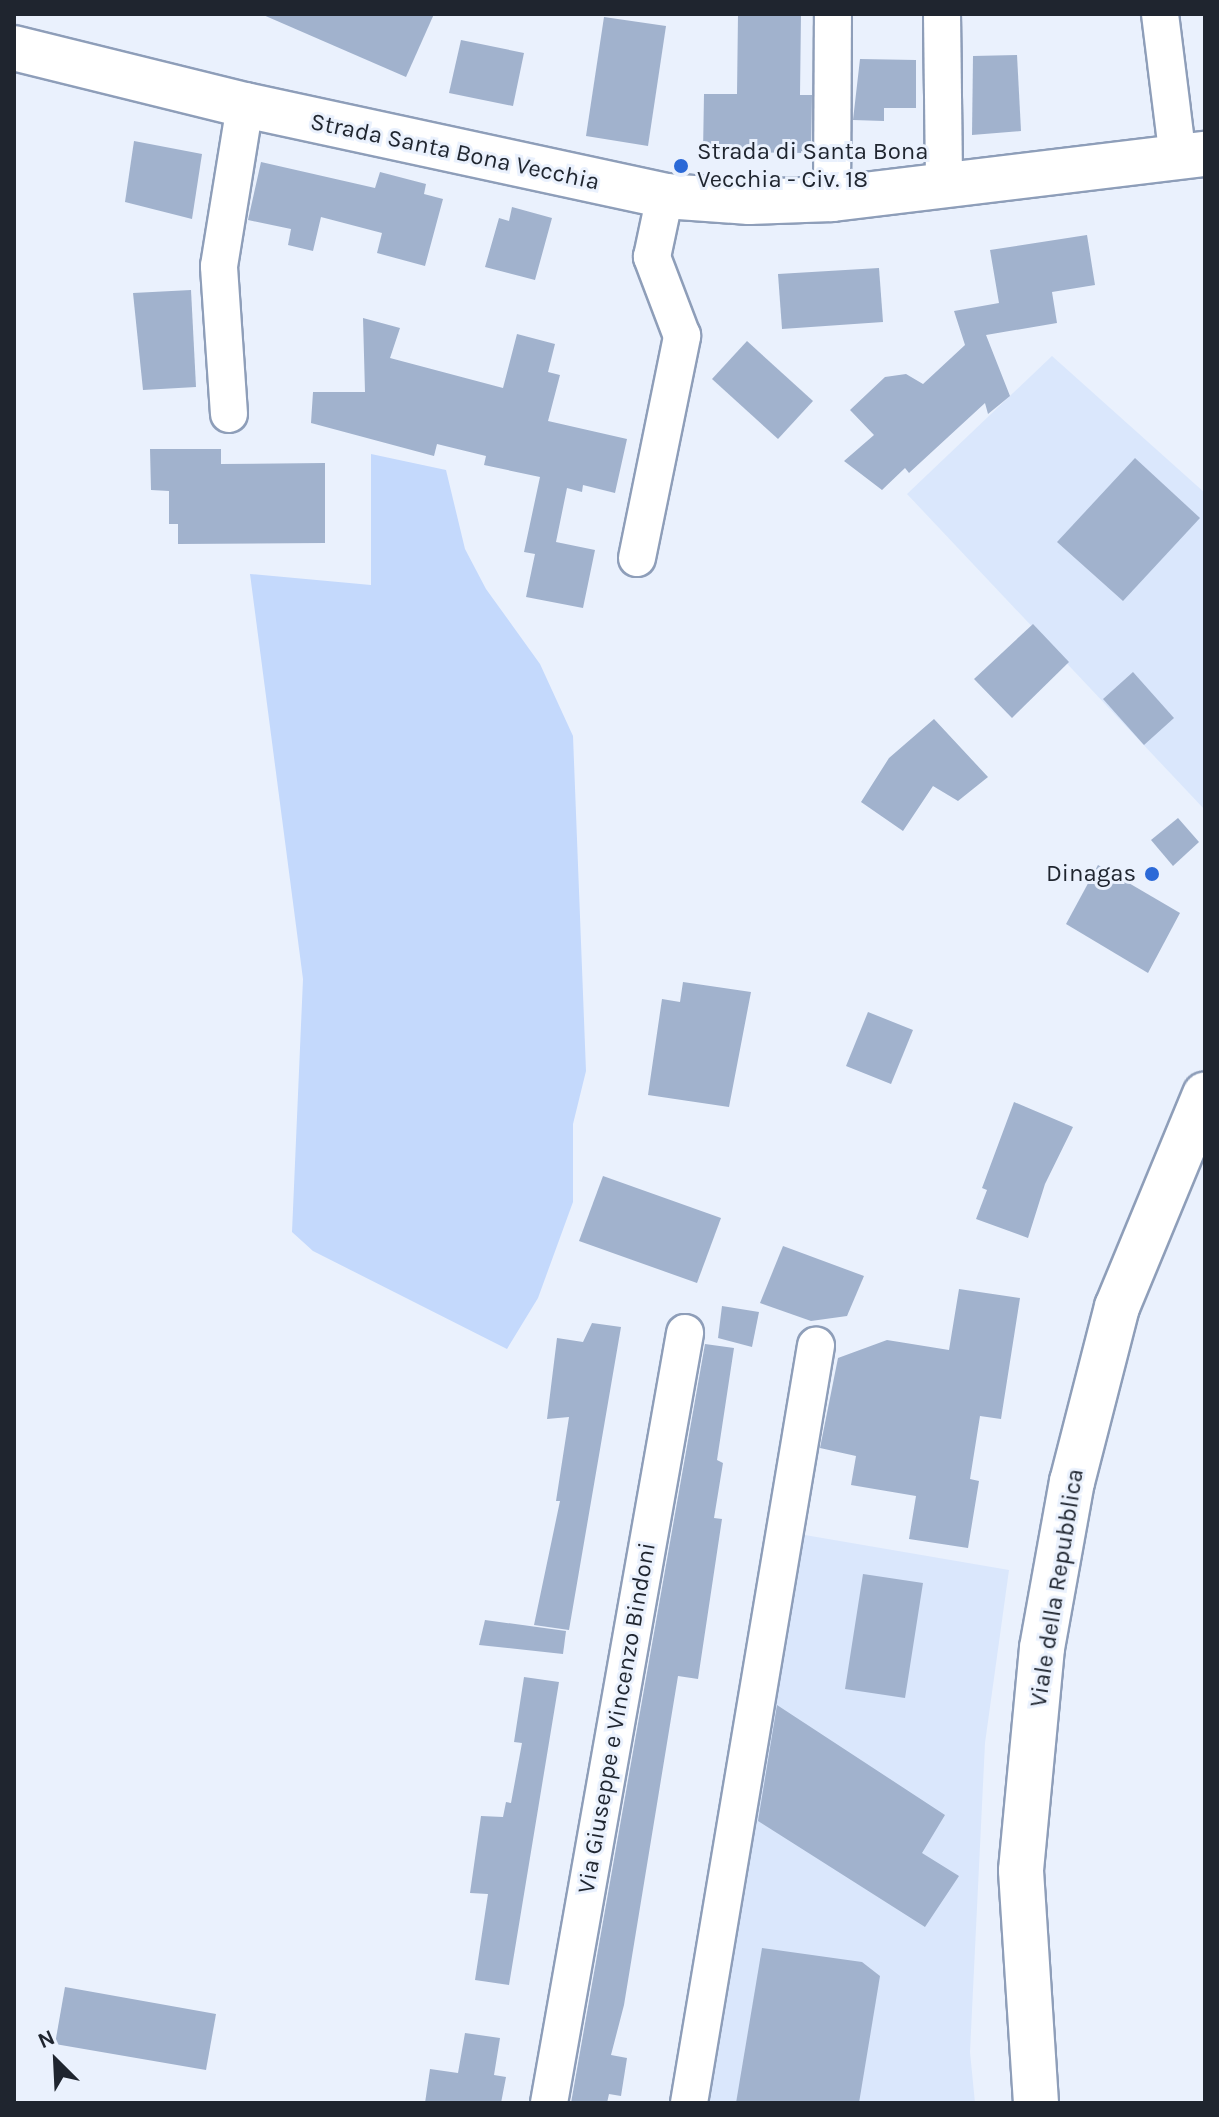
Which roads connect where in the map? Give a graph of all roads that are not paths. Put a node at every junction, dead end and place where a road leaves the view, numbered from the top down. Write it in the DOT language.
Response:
graph roads {
  1 [pos="833,14"];
  2 [pos="942,14"];
  3 [pos="1160,14"];
  4 [pos="14,48"];
  5 [pos="245,105"];
  6 [pos="1191,156"];
  7 [pos="944,186"];
  8 [pos="665,196"];
  9 [pos="832,199"];
  10 [pos="229,414"];
  11 [pos="637,558"];
  12 [pos="1205,1095"];
  13 [pos="685,1333"];
  14 [pos="816,1346"];
  15 [pos="549,2103"];
  16 [pos="689,2103"];
  17 [pos="1036,2103"];
  1 -- 9 [label="street"];
  2 -- 7 [label="street"];
  3 -- 6 [label="street"];
  4 -- 5 [label="street, Strada Santa Bona Vecchia"];
  5 -- 8 [label="street, Strada Santa Bona Vecchia"];
  5 -- 10 [label="street"];
  6 -- 7 [label="street, Strada Santa Bona Vecchia"];
  7 -- 9 [label="street, Strada Santa Bona Vecchia"];
  8 -- 9 [label="street, Strada Santa Bona Vecchia"];
  8 -- 11 [label="street"];
  12 -- 17 [label="street, Viale della Repubblica"];
  13 -- 15 [label="street, Via Giuseppe e Vincenzo Bindoni"];
  14 -- 16 [label="street"];
}
